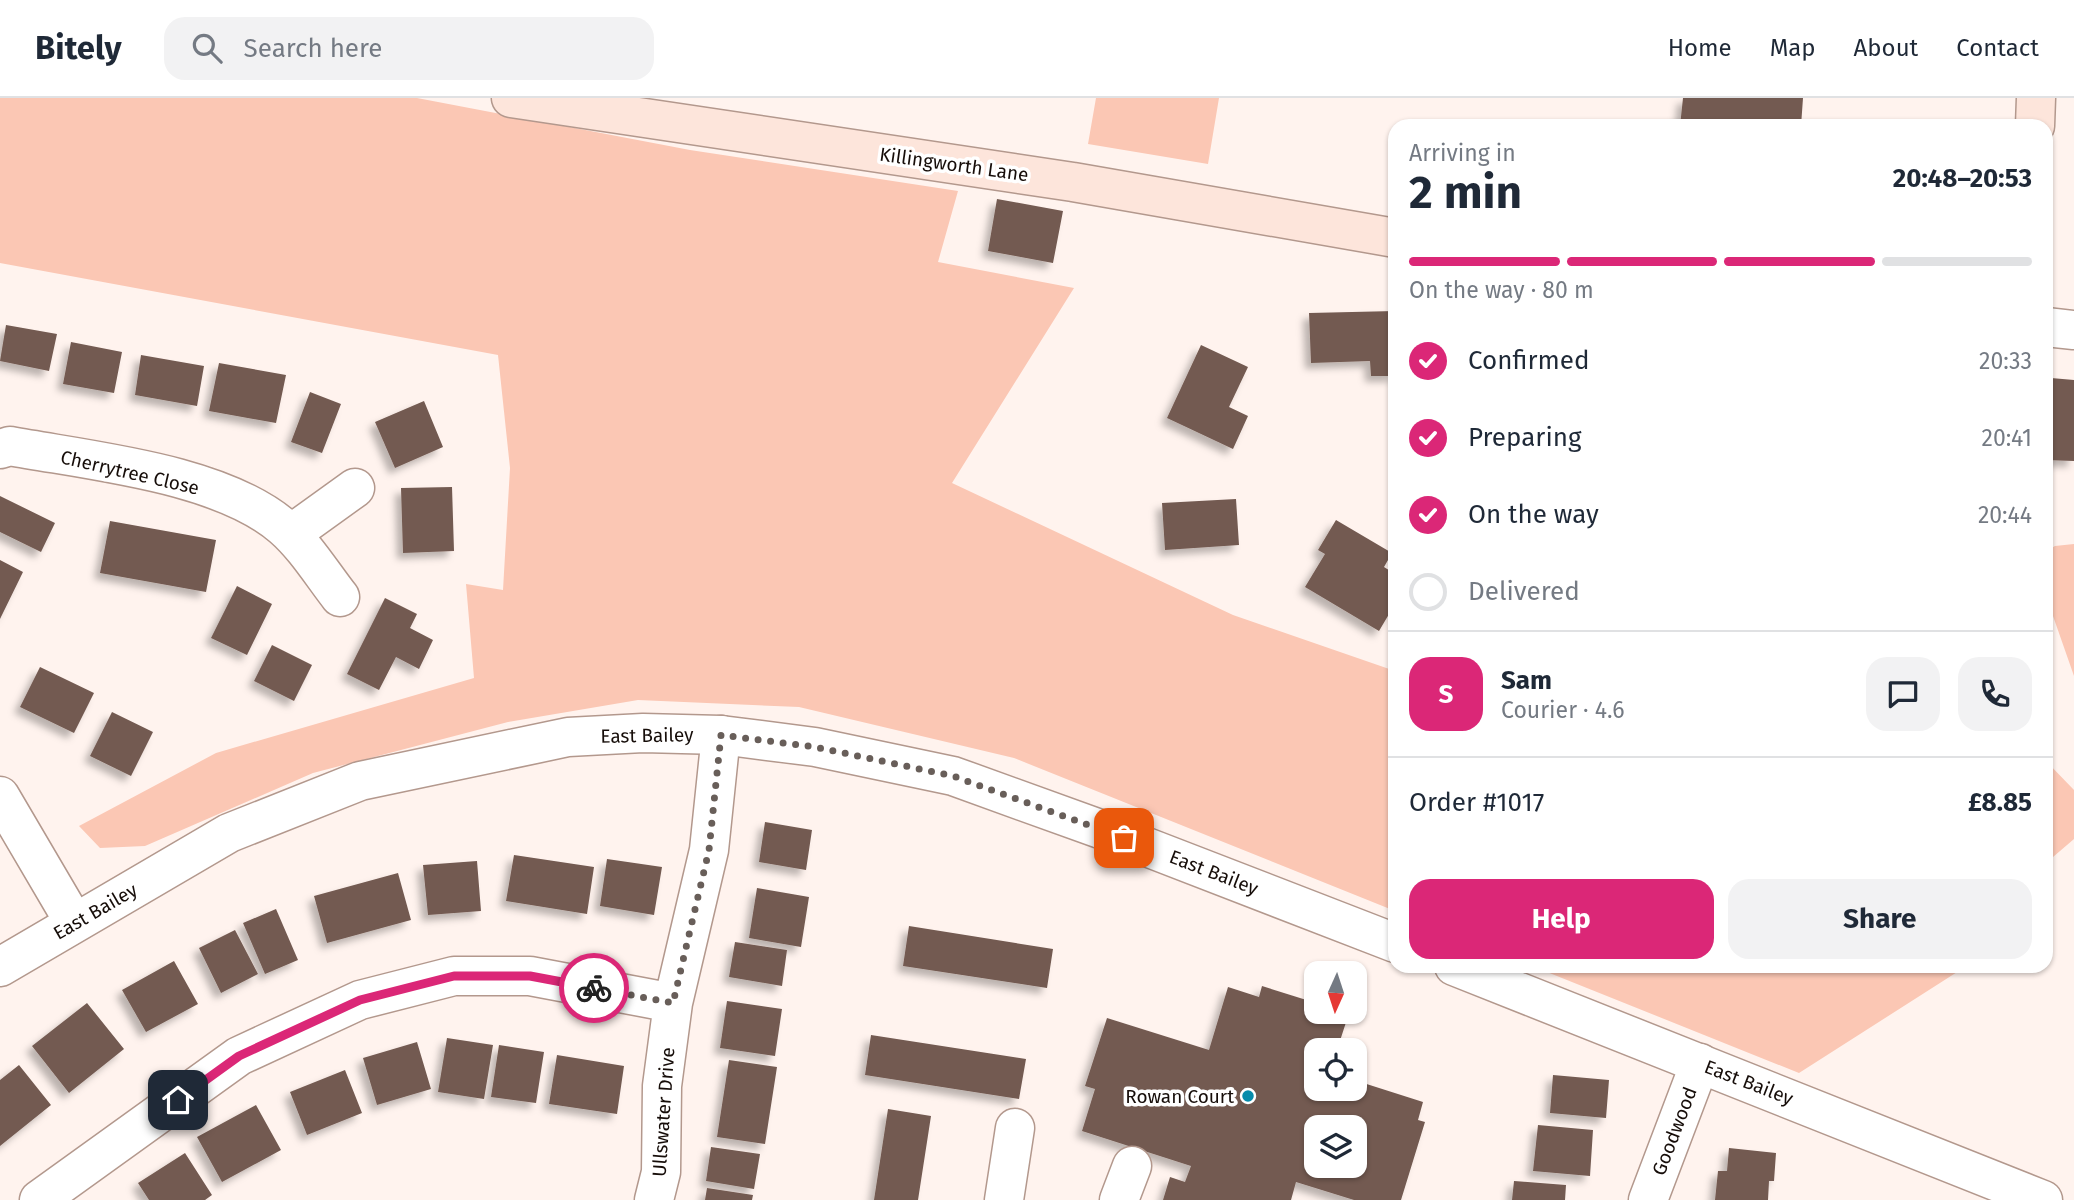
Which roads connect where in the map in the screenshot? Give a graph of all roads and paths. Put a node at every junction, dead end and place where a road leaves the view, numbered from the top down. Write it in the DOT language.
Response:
graph roads {
  1 [pos="511,98"];
  2 [pos="2036,98"];
  3 [pos="2035,119"];
  4 [pos="1388,237"];
  5 [pos="2053,328"];
  6 [pos="2074,330"];
  7 [pos="0,449"];
  8 [pos="355,488"];
  9 [pos="291,534"];
  10 [pos="340,597"];
  11 [pos="721,735"];
  12 [pos="0,796"];
  13 [pos="74,922"];
  14 [pos="1388,940"];
  15 [pos="0,967"];
  16 [pos="1472,973"];
  17 [pos="673,1003"];
  18 [pos="1700,1063"];
  19 [pos="1015,1128"];
  20 [pos="52,1196"];
  21 [pos="654,1200"];
  22 [pos="1004,1200"];
  23 [pos="1648,1200"];
  24 [pos="2043,1200"];
  1 -- 4 [label="main road, Killingworth Lane"];
  2 -- 3 [label="main road"];
  5 -- 6 [label="street"];
  7 -- 9 [label="street, Cherrytree Close"];
  8 -- 9 [label="street"];
  9 -- 10 [label="street, Cherrytree Close"];
  11 -- 13 [label="street, East Bailey"];
  11 -- 14 [label="street, East Bailey"];
  11 -- 17 [label="street, Ullswater Drive"];
  12 -- 13 [label="street"];
  13 -- 15 [label="street, East Bailey"];
  16 -- 18 [label="street, East Bailey"];
  17 -- 20 [label="street"];
  17 -- 21 [label="street, Ullswater Drive"];
  18 -- 23 [label="street, Goodwood"];
  18 -- 24 [label="street, East Bailey"];
  19 -- 22 [label="street"];
}
